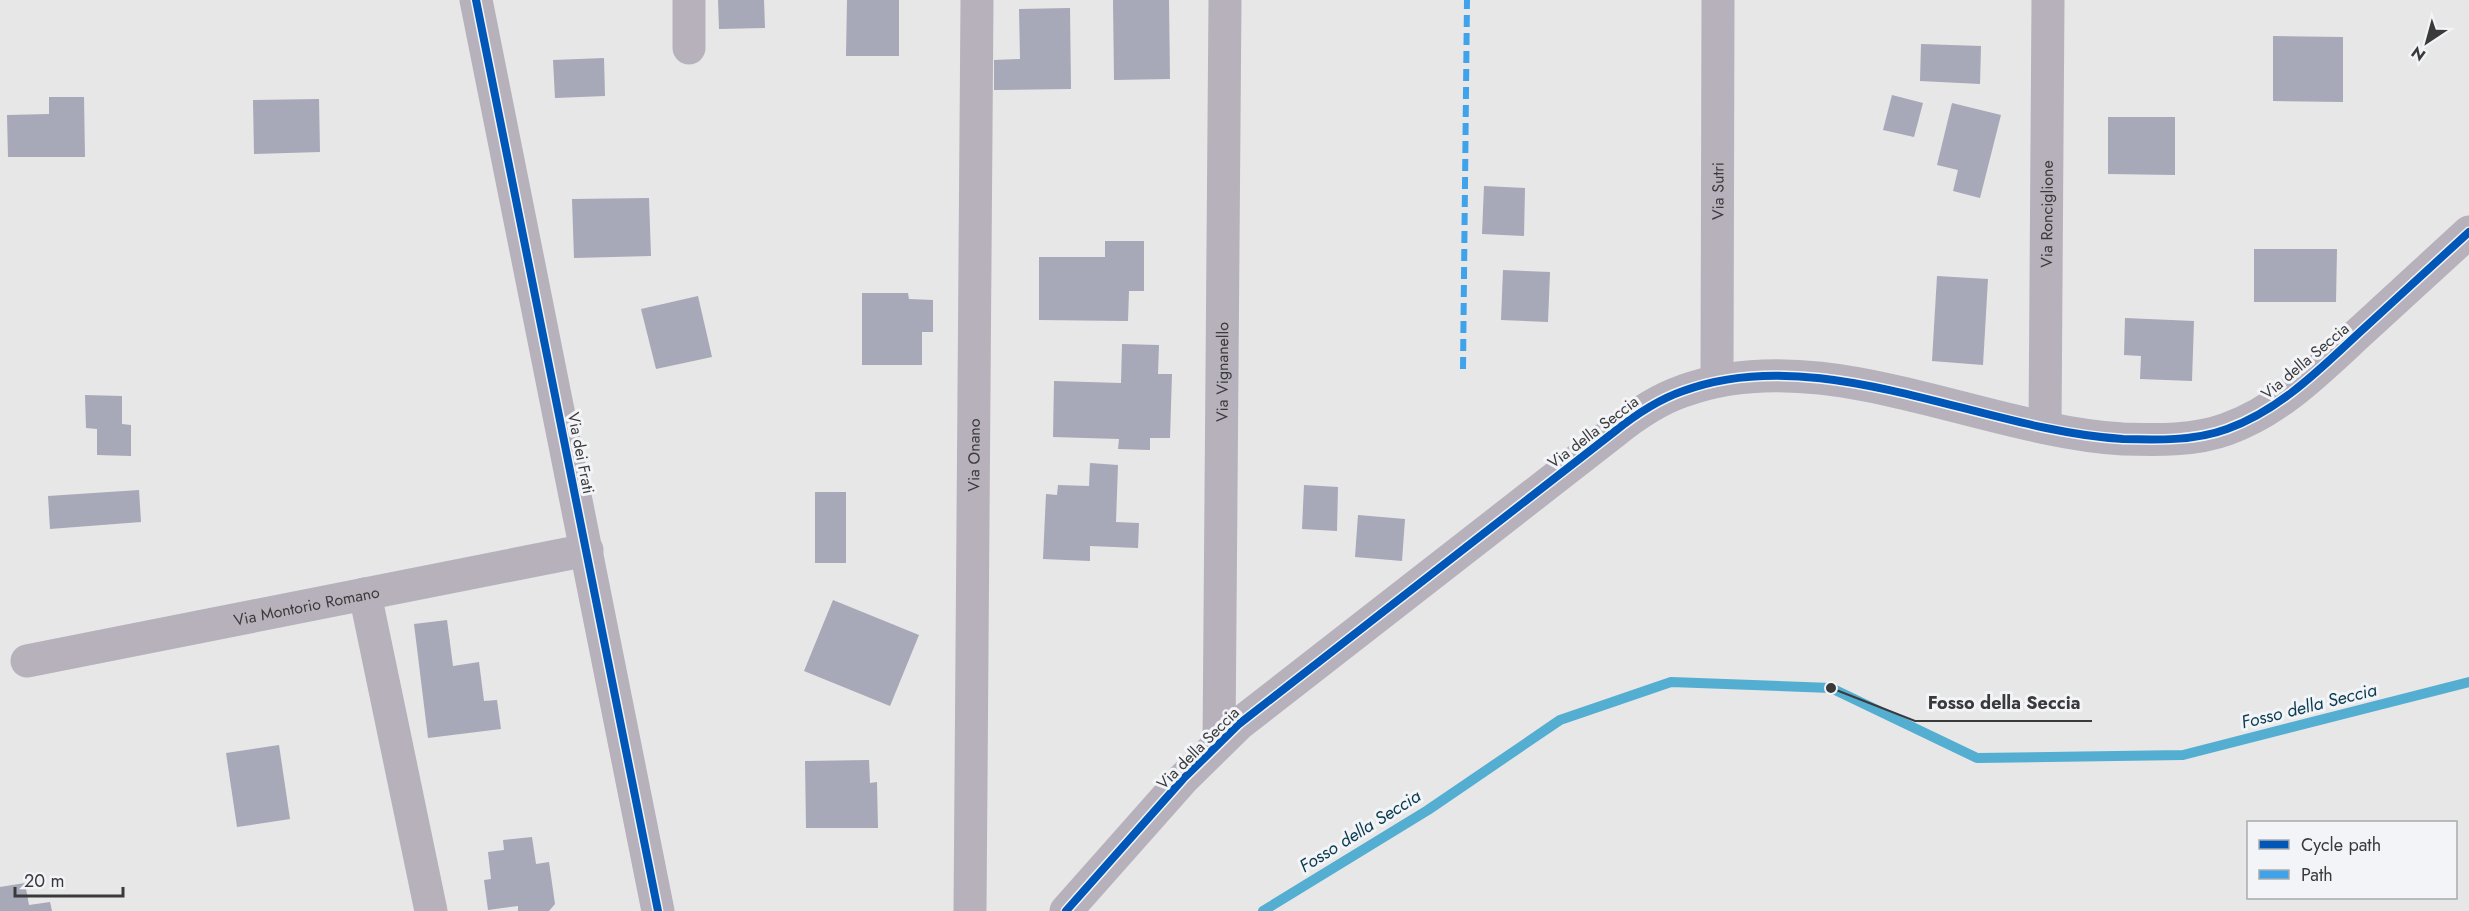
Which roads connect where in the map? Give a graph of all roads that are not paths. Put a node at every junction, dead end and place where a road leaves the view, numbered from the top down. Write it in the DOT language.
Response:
graph roads {
  1 [pos="476,0"];
  2 [pos="689,0"];
  3 [pos="977,0"];
  4 [pos="1225,0"];
  5 [pos="1718,0"];
  6 [pos="2048,0"];
  7 [pos="689,48"];
  8 [pos="2469,232"];
  9 [pos="1717,381"];
  10 [pos="2045,427"];
  11 [pos="587,550"];
  12 [pos="365,594"];
  13 [pos="27,661"];
  14 [pos="1219,742"];
  15 [pos="431,911"];
  16 [pos="658,911"];
  17 [pos="970,911"];
  18 [pos="1066,911"];
  1 -- 11 [label="street, Via dei Frati"];
  2 -- 7 [label="street"];
  3 -- 17 [label="street, Via Onano"];
  4 -- 14 [label="street, Via Vignanello"];
  5 -- 9 [label="street, Via Sutri"];
  6 -- 10 [label="street, Via Ronciglione"];
  8 -- 10 [label="street, Via della Seccia"];
  9 -- 10 [label="street, Via della Seccia"];
  9 -- 14 [label="street, Via della Seccia"];
  11 -- 12 [label="street, Via Montorio Romano"];
  11 -- 16 [label="street, Via dei Frati"];
  12 -- 13 [label="street, Via Montorio Romano"];
  12 -- 15 [label="street"];
  14 -- 18 [label="street, Via della Seccia"];
}
